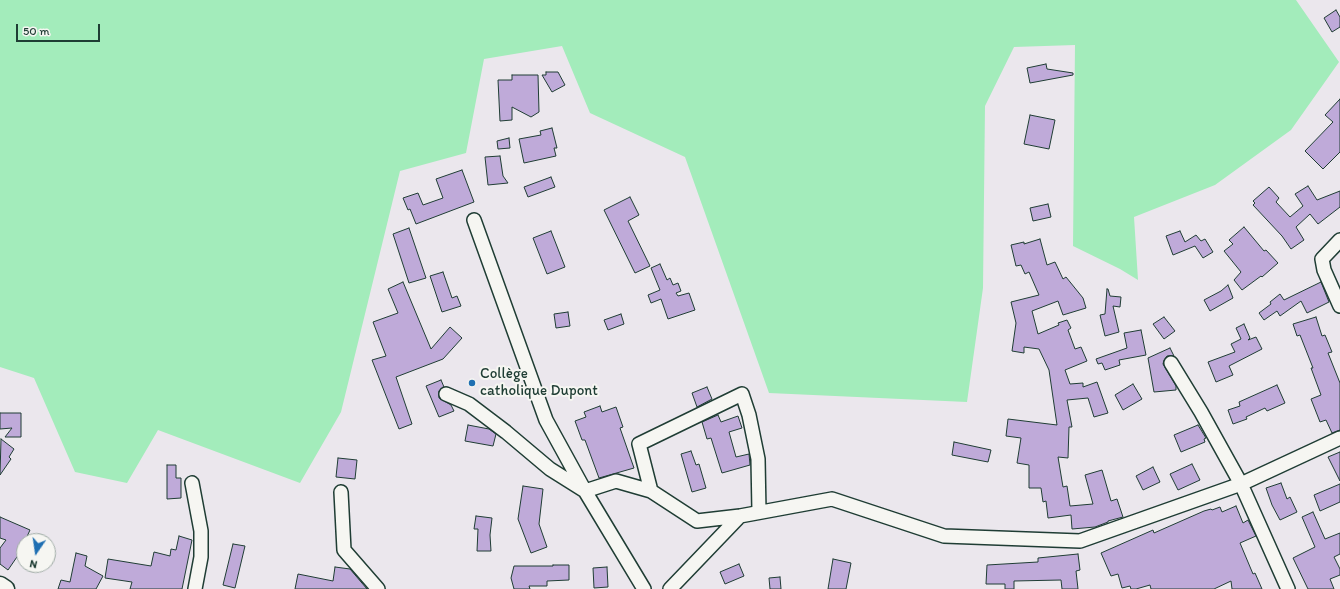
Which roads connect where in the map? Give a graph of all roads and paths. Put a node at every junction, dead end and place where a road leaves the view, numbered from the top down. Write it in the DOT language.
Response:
graph roads {
  1 [pos="474,220"];
  2 [pos="1340,240"];
  3 [pos="1340,306"];
  4 [pos="1171,363"];
  5 [pos="446,394"];
  6 [pos="1340,438"];
  7 [pos="192,483"];
  8 [pos="1241,484"];
  9 [pos="585,491"];
  10 [pos="651,491"];
  11 [pos="341,492"];
  12 [pos="759,512"];
  13 [pos="740,516"];
  14 [pos="0,585"];
  15 [pos="6,589"];
  16 [pos="195,589"];
  17 [pos="378,589"];
  18 [pos="644,589"];
  19 [pos="670,589"];
  20 [pos="1288,589"];
  1 -- 9 [label="street"];
  2 -- 3 [label="street"];
  4 -- 8 [label="street"];
  5 -- 9 [label="street"];
  6 -- 8 [label="street"];
  7 -- 16 [label="street"];
  8 -- 12 [label="street"];
  8 -- 20 [label="street"];
  9 -- 10 [label="street"];
  9 -- 18 [label="street"];
  10 -- 12 [label="street"];
  10 -- 13 [label="street"];
  11 -- 17 [label="street"];
  12 -- 13 [label="street"];
  13 -- 19 [label="street"];
  14 -- 15 [label="main road"];
}
